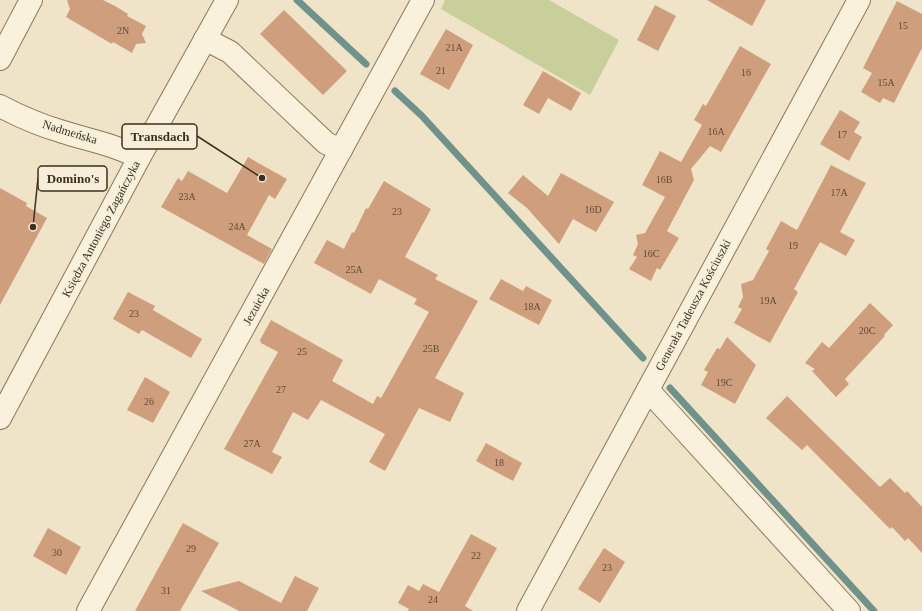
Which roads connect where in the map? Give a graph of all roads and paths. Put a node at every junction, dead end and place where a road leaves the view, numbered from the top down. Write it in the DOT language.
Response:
graph roads {
  1 [pos="31,0"];
  2 [pos="227,0"];
  3 [pos="423,0"];
  4 [pos="859,0"];
  5 [pos="205,39"];
  6 [pos="0,59"];
  7 [pos="0,106"];
  8 [pos="341,150"];
  9 [pos="139,158"];
  10 [pos="648,390"];
  11 [pos="0,418"];
  12 [pos="88,611"];
  13 [pos="528,611"];
  14 [pos="849,611"];
  1 -- 6 [label="street"];
  2 -- 5 [label="street, Księdza Antoniego Zagańczyka"];
  3 -- 8 [label="street, Jezuicka"];
  4 -- 10 [label="street, Generała Tadeusza Kościuszki"];
  5 -- 8 [label="street"];
  5 -- 9 [label="street, Księdza Antoniego Zagańczyka"];
  7 -- 9 [label="street, Nadmeńska"];
  8 -- 12 [label="street, Jezuicka"];
  9 -- 11 [label="street, Księdza Antoniego Zagańczyka"];
  10 -- 13 [label="street, Generała Tadeusza Kościuszki"];
  10 -- 14 [label="street"];
}
